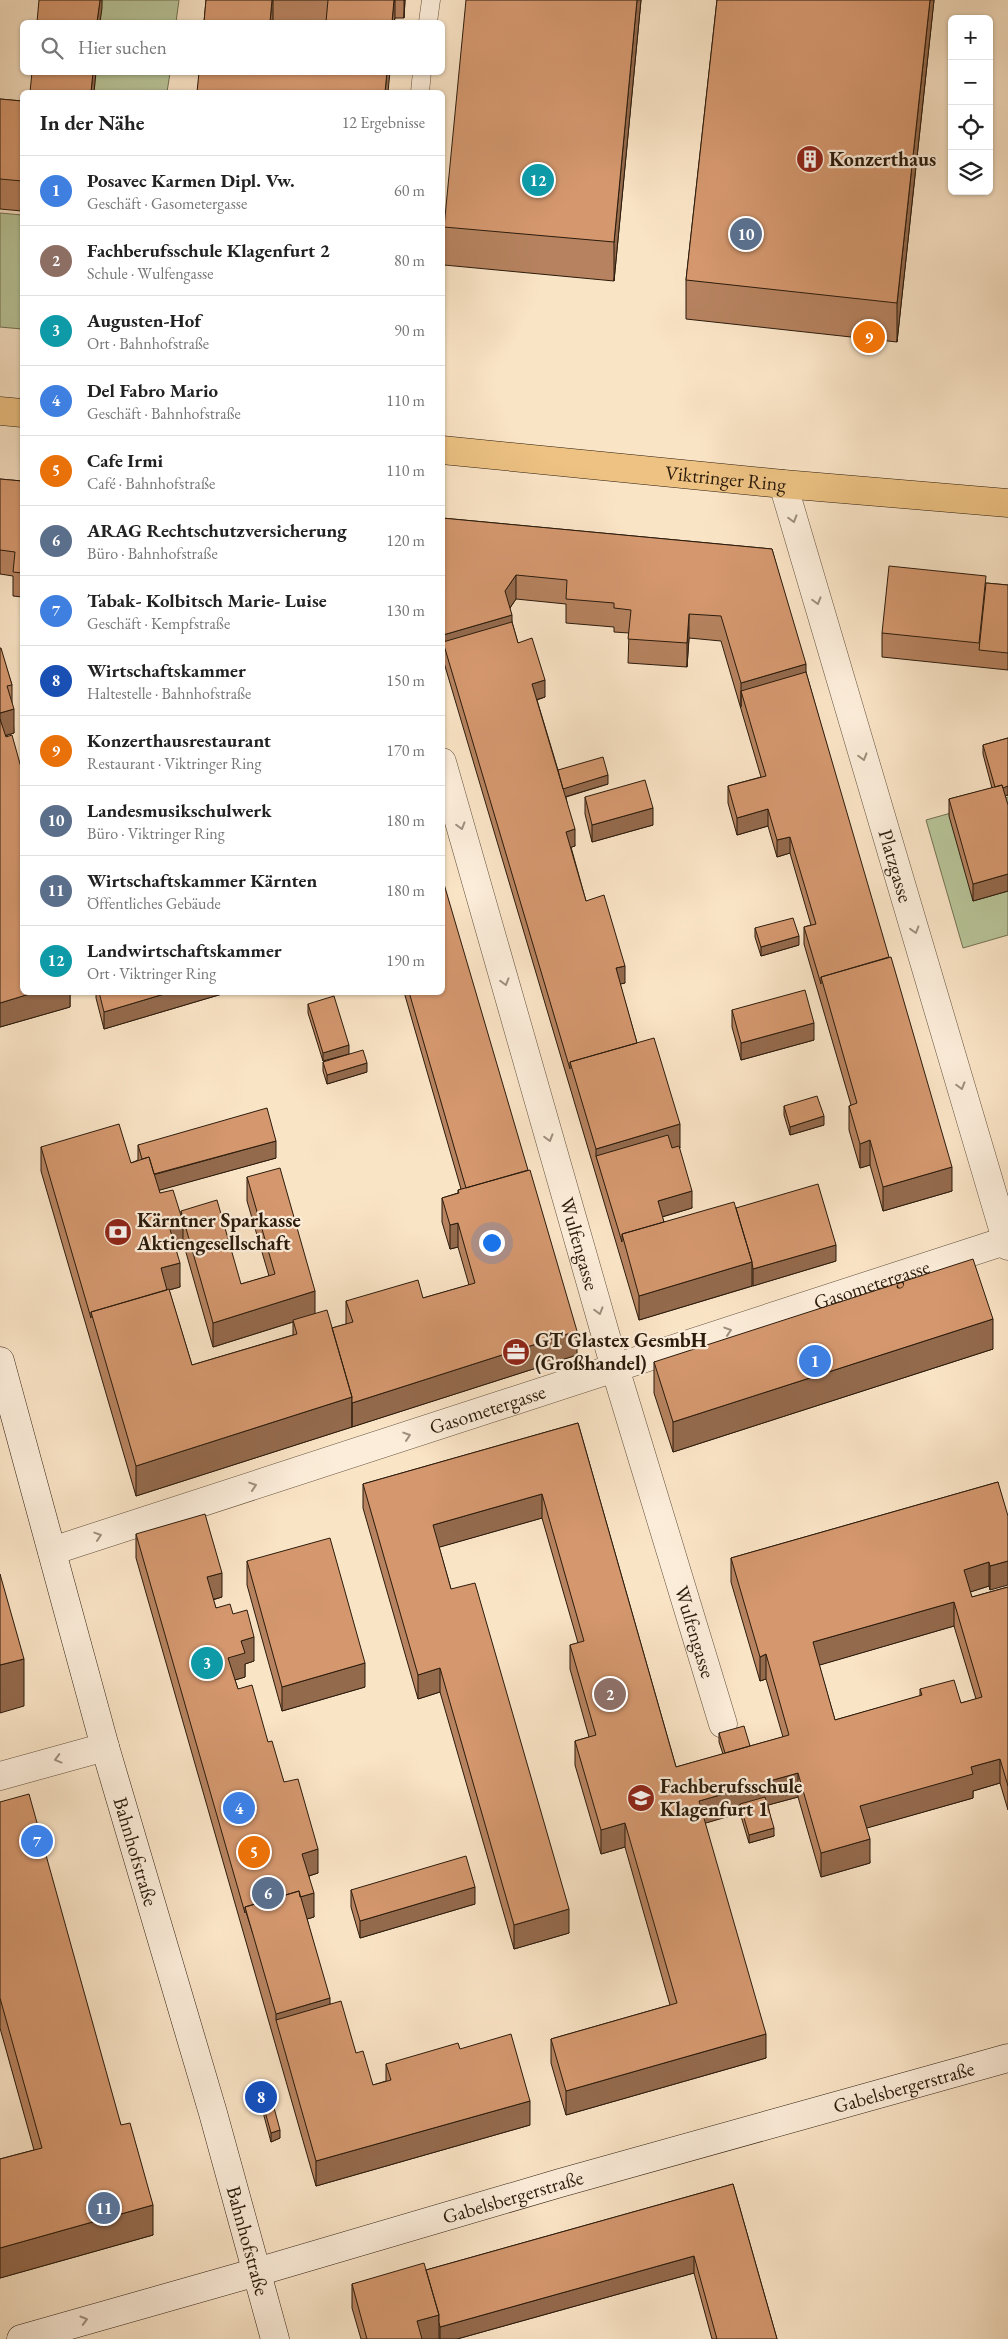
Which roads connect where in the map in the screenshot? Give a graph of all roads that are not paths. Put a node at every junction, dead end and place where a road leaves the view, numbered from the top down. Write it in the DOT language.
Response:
graph roads {
  1 [pos="431,0"];
  2 [pos="428,20"];
  3 [pos="422,75"];
  4 [pos="420,90"];
  5 [pos="0,411"];
  6 [pos="20,413"];
  7 [pos="445,450"];
  8 [pos="783,484"];
  9 [pos="1008,503"];
  10 [pos="445,773"];
  11 [pos="1008,1242"];
  12 [pos="0,1362"];
  13 [pos="615,1368"];
  14 [pos="52,1551"];
  15 [pos="723,1724"];
  16 [pos="106,1747"];
  17 [pos="0,1776"];
  18 [pos="1008,2058"];
  19 [pos="257,2272"];
  20 [pos="21,2339"];
  21 [pos="275,2339"];
  1 -- 2 [label="lane"];
  3 -- 4 [label="lane"];
  5 -- 6 [label="main road"];
  7 -- 8 [label="main road, Viktringer Ring"];
  8 -- 9 [label="main road, Viktringer Ring"];
  8 -- 11 [label="street, Platzgasse, one-way"];
  10 -- 13 [label="street, Wulfengasse, one-way"];
  13 -- 11 [label="street, Gasometergasse, one-way"];
  12 -- 14 [label="street, Bahnhofstraße"];
  14 -- 13 [label="street, Gasometergasse, one-way"];
  13 -- 15 [label="street, Wulfengasse"];
  14 -- 16 [label="street, Bahnhofstraße"];
  16 -- 17 [label="street, one-way"];
  16 -- 19 [label="street, Bahnhofstraße"];
  18 -- 19 [label="street, Gabelsbergerstraße"];
  20 -- 19 [label="street, Gabelsbergerstraße, one-way"];
  19 -- 21 [label="street, Bahnhofstraße"];
}
